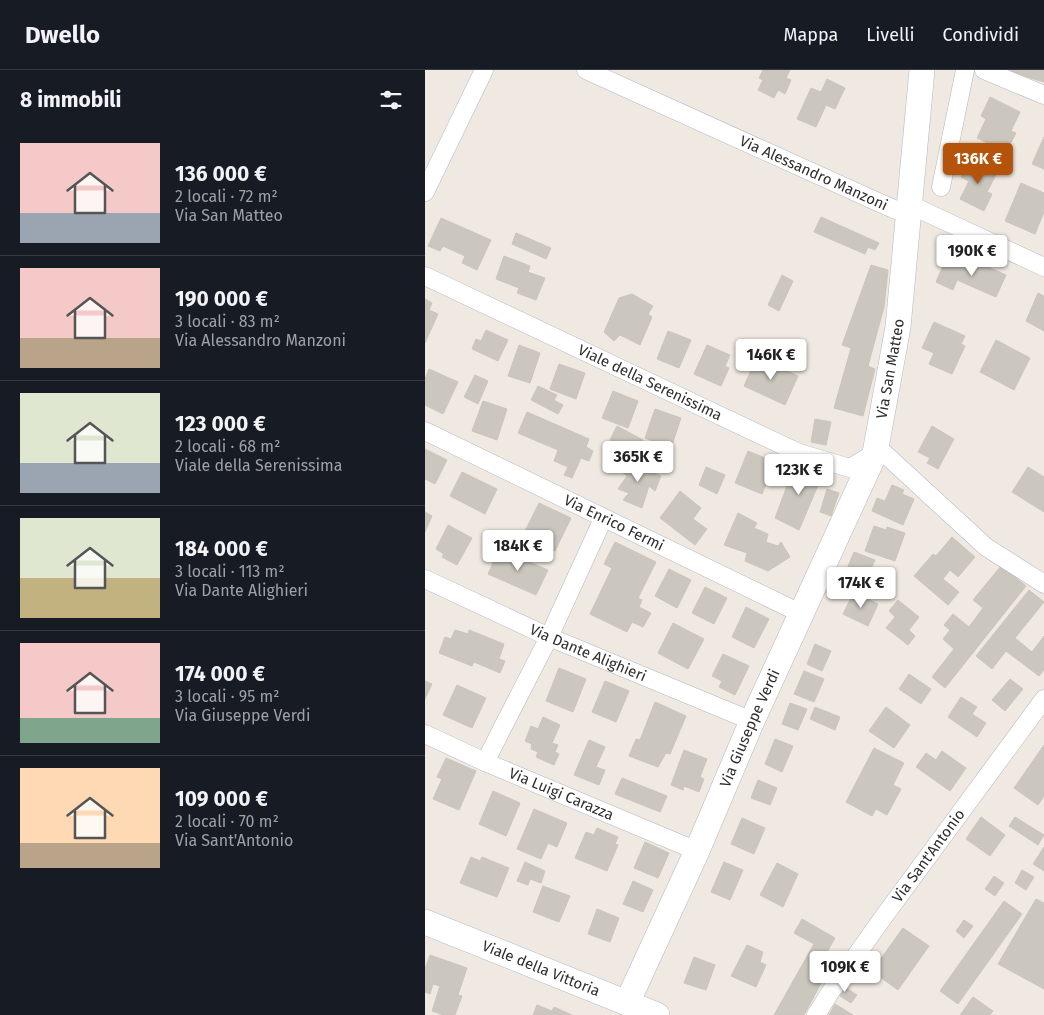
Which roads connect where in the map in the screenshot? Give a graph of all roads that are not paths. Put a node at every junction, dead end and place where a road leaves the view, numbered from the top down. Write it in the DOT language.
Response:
graph roads {
  1 [pos="484,70"];
  2 [pos="586,70"];
  3 [pos="922,70"];
  4 [pos="965,70"];
  5 [pos="990,71"];
  6 [pos="1044,95"];
  7 [pos="941,187"];
  8 [pos="425,192"];
  9 [pos="908,209"];
  10 [pos="1044,267"];
  11 [pos="425,276"];
  12 [pos="425,431"];
  13 [pos="875,453"];
  14 [pos="603,519"];
  15 [pos="425,579"];
  16 [pos="1044,584"];
  17 [pos="802,614"];
  18 [pos="549,637"];
  19 [pos="1044,699"];
  20 [pos="752,721"];
  21 [pos="425,734"];
  22 [pos="485,762"];
  23 [pos="697,851"];
  24 [pos="425,922"];
  25 [pos="627,1003"];
  26 [pos="657,1015"];
  27 [pos="816,1015"];
  1 -- 8 [label="street"];
  2 -- 9 [label="street, Via Alessandro Manzoni"];
  3 -- 9 [label="street, Via San Matteo"];
  4 -- 7 [label="street"];
  5 -- 6 [label="street"];
  9 -- 10 [label="street, Via Alessandro Manzoni"];
  9 -- 13 [label="street, Via San Matteo"];
  11 -- 13 [label="street, Viale della Serenissima"];
  12 -- 14 [label="street, Via Enrico Fermi"];
  13 -- 16 [label="street"];
  13 -- 17 [label="street, Via Giuseppe Verdi"];
  14 -- 17 [label="street, Via Enrico Fermi"];
  14 -- 18 [label="street"];
  15 -- 18 [label="street, Via Dante Alighieri"];
  17 -- 20 [label="street, Via Giuseppe Verdi"];
  18 -- 20 [label="street, Via Dante Alighieri"];
  18 -- 22 [label="street"];
  19 -- 27 [label="street, Via Sant'Antonio"];
  20 -- 23 [label="street, Via Giuseppe Verdi"];
  21 -- 22 [label="street, Via Luigi Carazza"];
  22 -- 23 [label="street, Via Luigi Carazza"];
  23 -- 25 [label="street, Via Giuseppe Verdi"];
  24 -- 25 [label="street, Viale della Vittoria"];
  25 -- 26 [label="street, Viale della Vittoria"];
}
